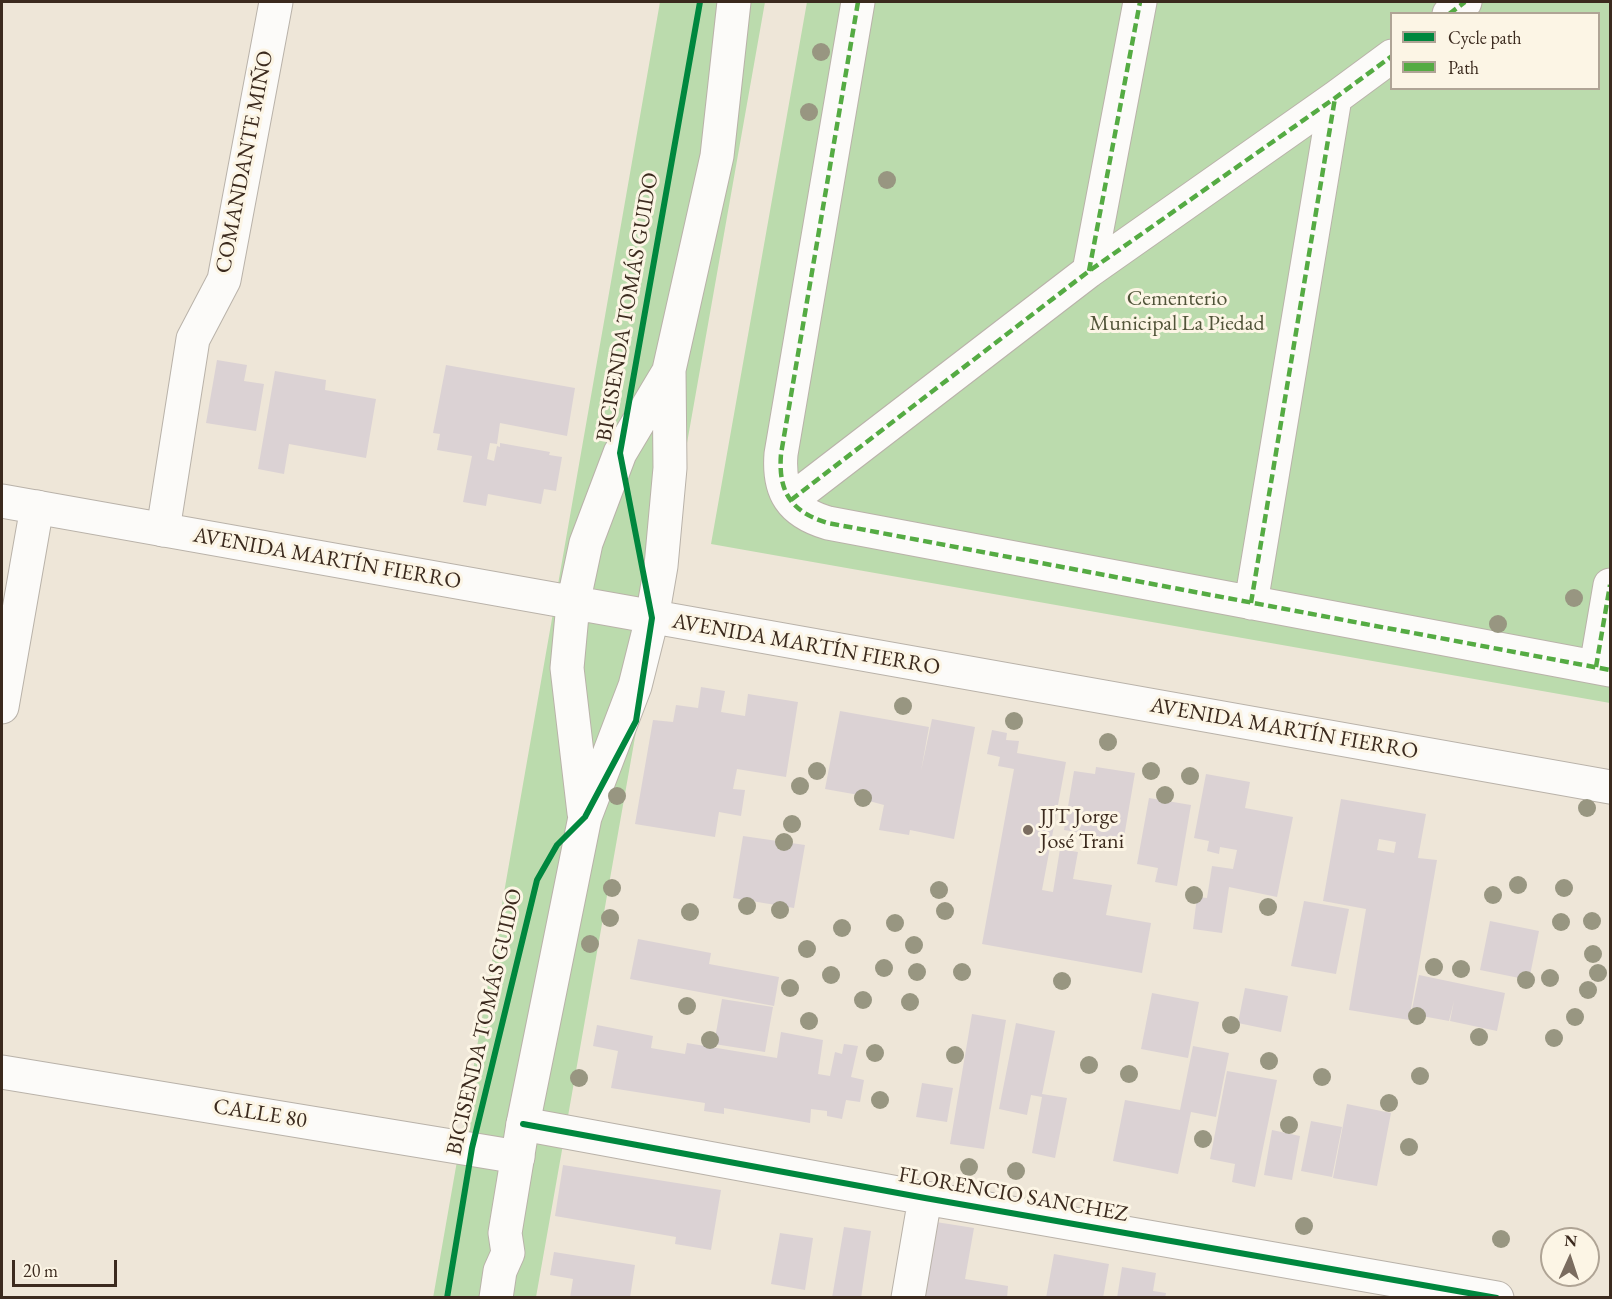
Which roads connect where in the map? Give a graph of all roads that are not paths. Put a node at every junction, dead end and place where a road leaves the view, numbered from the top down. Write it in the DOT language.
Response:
graph roads {
  1 [pos="276,2"];
  2 [pos="734,2"];
  3 [pos="858,2"];
  4 [pos="1140,2"];
  5 [pos="1465,2"];
  6 [pos="1452,12"];
  7 [pos="1390,57"];
  8 [pos="1335,98"];
  9 [pos="1089,271"];
  10 [pos="669,370"];
  11 [pos="791,500"];
  12 [pos="2,501"];
  13 [pos="37,507"];
  14 [pos="163,530"];
  15 [pos="1611,585"];
  16 [pos="1251,603"];
  17 [pos="573,604"];
  18 [pos="652,618"];
  19 [pos="1603,669"];
  20 [pos="2,707"];
  21 [pos="1611,787"];
  22 [pos="585,818"];
  23 [pos="2,1072"];
  24 [pos="524,1124"];
  25 [pos="518,1157"];
  26 [pos="925,1198"];
  27 [pos="498,1284"];
  28 [pos="908,1298"];
  29 [pos="1497,1298"];
  1 -- 14 [label="street, COMANDANTE MIÑO"];
  2 -- 10 [label="street"];
  3 -- 11 [label="street"];
  4 -- 9 [label="street"];
  5 -- 6 [label="street"];
  7 -- 8 [label="street"];
  8 -- 9 [label="street"];
  8 -- 16 [label="street"];
  9 -- 11 [label="street"];
  10 -- 17 [label="street"];
  10 -- 18 [label="street"];
  11 -- 16 [label="street"];
  12 -- 13 [label="street, AVENIDA MARTÍN FIERRO"];
  13 -- 14 [label="street, AVENIDA MARTÍN FIERRO"];
  13 -- 20 [label="street"];
  14 -- 17 [label="street, AVENIDA MARTÍN FIERRO"];
  15 -- 19 [label="street"];
  16 -- 19 [label="street"];
  17 -- 18 [label="street, AVENIDA MARTÍN FIERRO"];
  17 -- 22 [label="street"];
  18 -- 21 [label="street, AVENIDA MARTÍN FIERRO"];
  18 -- 22 [label="street"];
  22 -- 24 [label="street"];
  23 -- 25 [label="street, CALLE 80"];
  24 -- 25 [label="street"];
  24 -- 26 [label="street, FLORENCIO SANCHEZ"];
  25 -- 27 [label="street"];
  26 -- 28 [label="street"];
  26 -- 29 [label="street, FLORENCIO SANCHEZ"];
}
